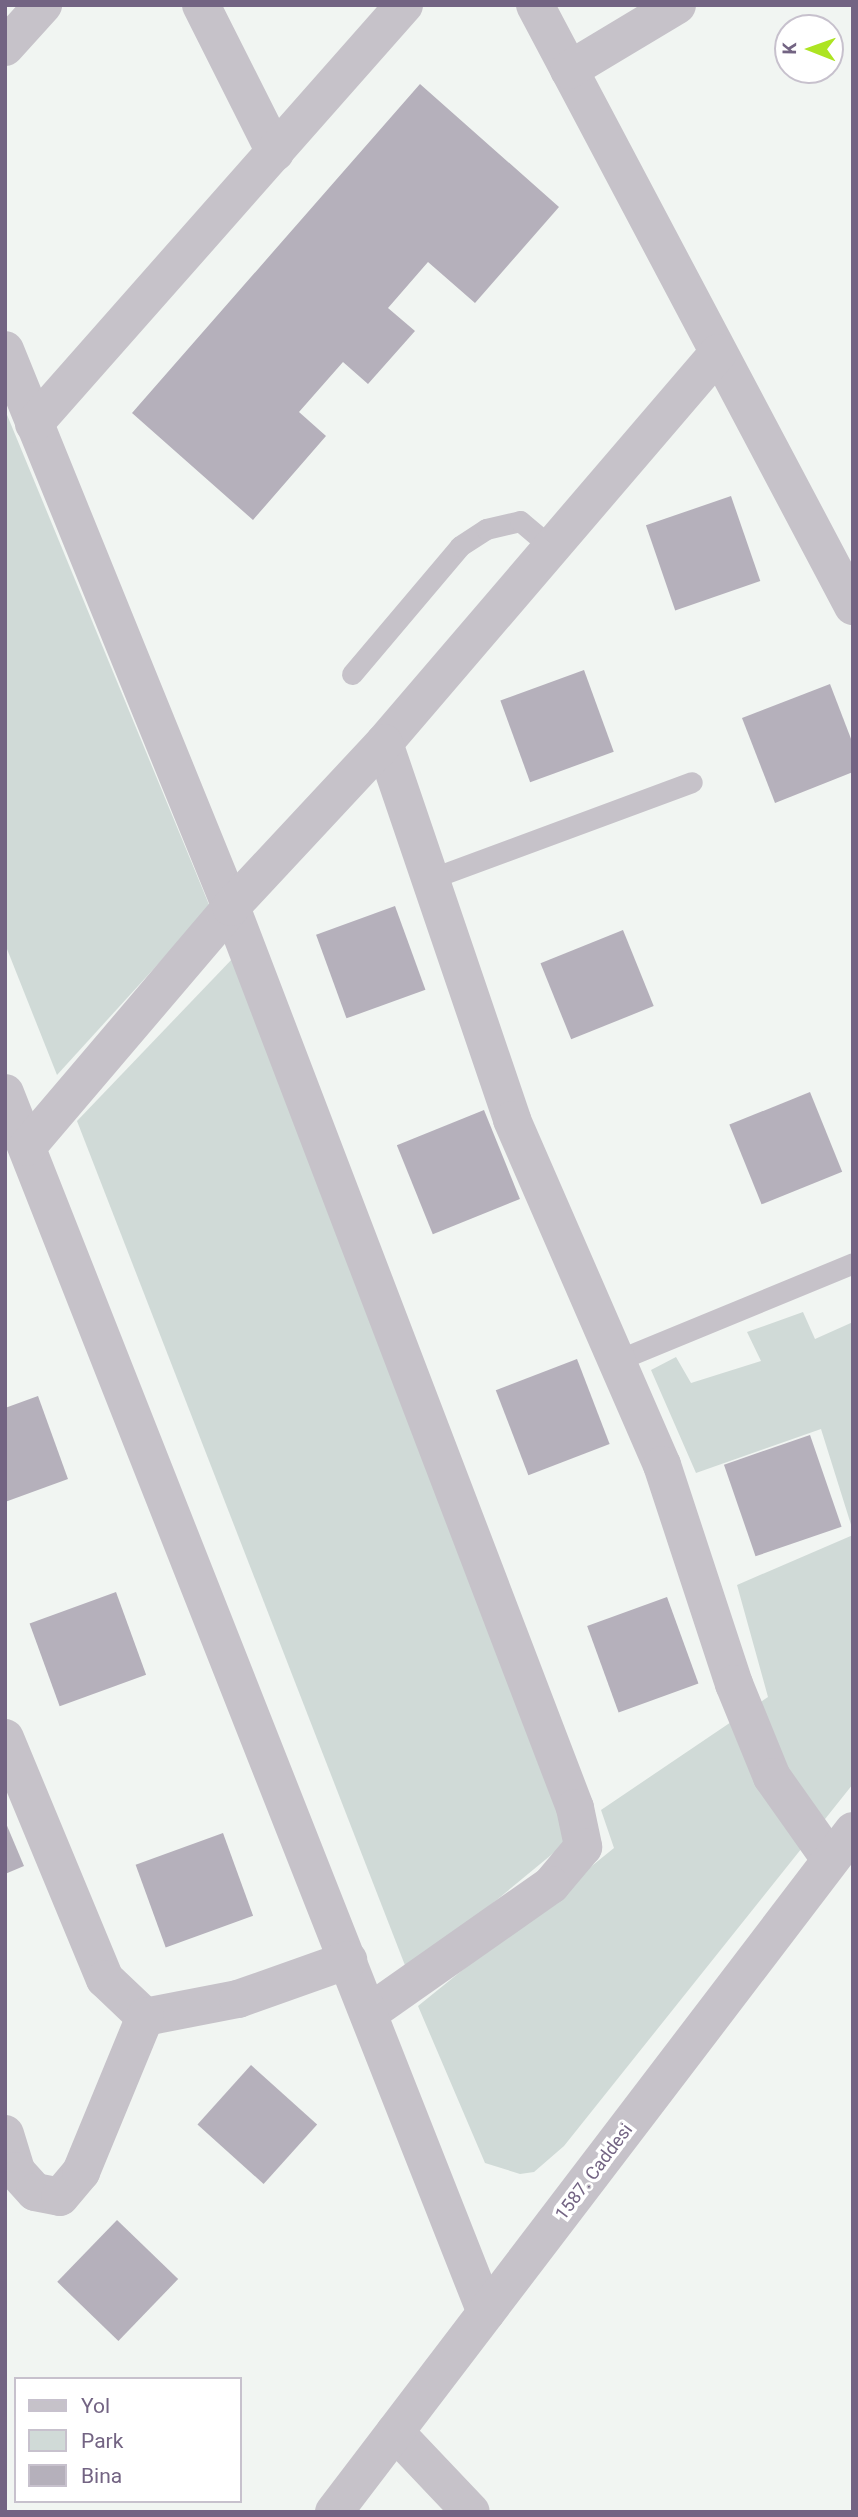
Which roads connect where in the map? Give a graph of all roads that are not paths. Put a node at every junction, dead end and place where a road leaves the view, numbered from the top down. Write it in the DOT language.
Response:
graph roads {
  1 [pos="43,5"];
  2 [pos="201,5"];
  3 [pos="404,5"];
  4 [pos="535,5"];
  5 [pos="677,5"];
  6 [pos="5,47"];
  7 [pos="569,70"];
  8 [pos="275,152"];
  9 [pos="5,350"];
  10 [pos="718,353"];
  11 [pos="34,424"];
  12 [pos="552,548"];
  13 [pos="840,552"];
  14 [pos="853,606"];
  15 [pos="352,674"];
  16 [pos="384,743"];
  17 [pos="692,782"];
  18 [pos="430,879"];
  19 [pos="231,907"];
  20 [pos="5,1093"];
  21 [pos="27,1147"];
  22 [pos="853,1263"];
  23 [pos="618,1360"];
  24 [pos="5,1738"];
  25 [pos="841,1843"];
  26 [pos="348,1960"];
  27 [pos="369,2013"];
  28 [pos="145,2017"];
  29 [pos="5,2134"];
  30 [pos="486,2313"];
  31 [pos="395,2432"];
  32 [pos="334,2512"];
  33 [pos="471,2512"];
  1 -- 6 [label="street"];
  2 -- 8 [label="street"];
  3 -- 8 [label="street"];
  4 -- 7 [label="street"];
  5 -- 7 [label="street"];
  7 -- 10 [label="street"];
  8 -- 11 [label="street"];
  9 -- 11 [label="street"];
  10 -- 12 [label="street"];
  10 -- 13 [label="street"];
  11 -- 19 [label="street"];
  12 -- 15 [label="lane"];
  12 -- 16 [label="street"];
  13 -- 14 [label="street"];
  16 -- 18 [label="street"];
  16 -- 19 [label="street"];
  17 -- 18 [label="lane"];
  18 -- 23 [label="street"];
  19 -- 21 [label="street"];
  19 -- 27 [label="street"];
  20 -- 21 [label="street"];
  21 -- 26 [label="street"];
  22 -- 23 [label="lane"];
  23 -- 25 [label="street"];
  24 -- 28 [label="street"];
  25 -- 30 [label="street, 1587. Caddesi"];
  26 -- 27 [label="street"];
  26 -- 28 [label="street"];
  27 -- 30 [label="street"];
  28 -- 29 [label="street"];
  30 -- 31 [label="street, 1587. Caddesi"];
  31 -- 32 [label="street, 1587. Caddesi"];
  31 -- 33 [label="street"];
}
